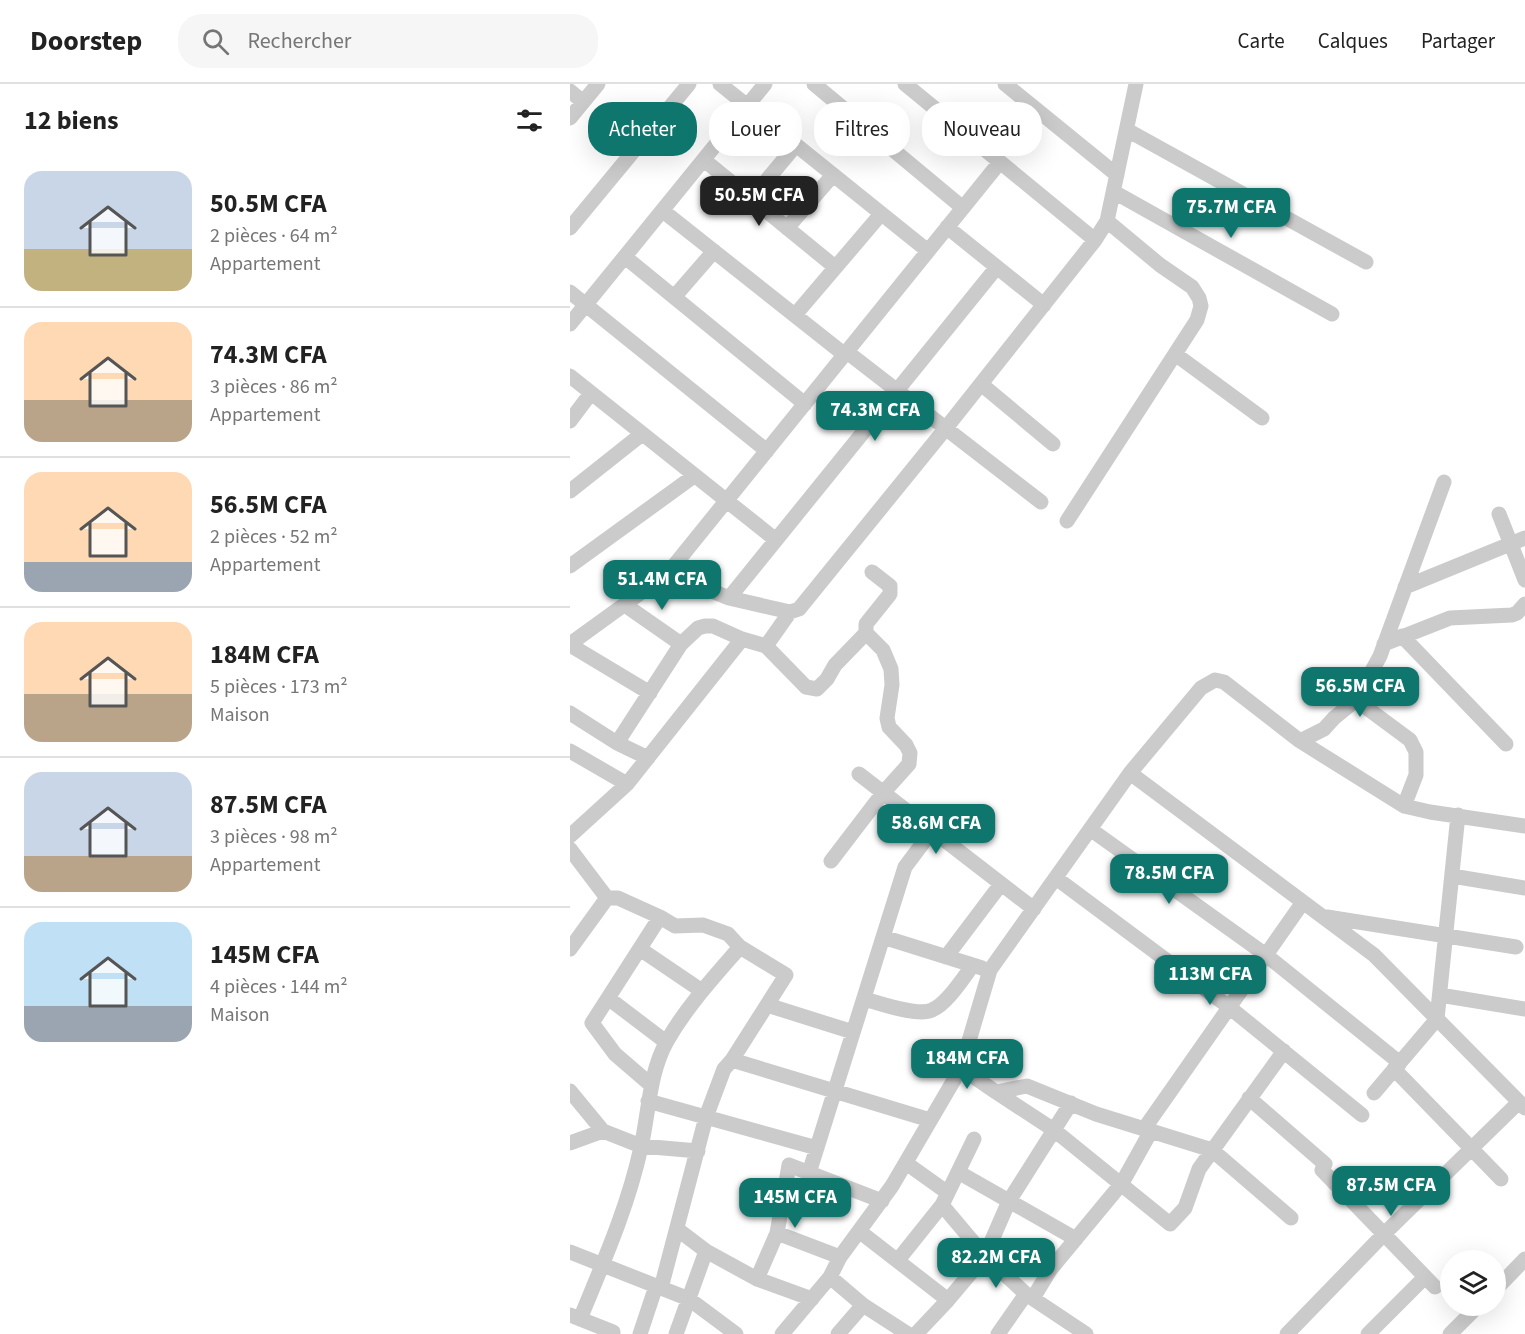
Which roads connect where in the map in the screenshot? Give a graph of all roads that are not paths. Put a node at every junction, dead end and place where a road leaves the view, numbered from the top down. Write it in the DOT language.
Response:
graph roads {
  1 [pos="598,84"];
  2 [pos="689,84"];
  3 [pos="720,84"];
  4 [pos="765,84"];
  5 [pos="814,84"];
  6 [pos="1005,84"];
  7 [pos="1137,84"];
  8 [pos="910,86"];
  9 [pos="570,91"];
  10 [pos="583,102"];
  11 [pos="742,102"];
  12 [pos="750,102"];
  13 [pos="570,118"];
  14 [pos="1127,130"];
  15 [pos="802,150"];
  16 [pos="709,154"];
  17 [pos="787,156"];
  18 [pos="704,160"];
  19 [pos="1000,162"];
  20 [pos="833,175"];
  21 [pos="1117,176"];
  22 [pos="1114,192"];
  23 [pos="751,199"];
  24 [pos="963,207"];
  25 [pos="663,211"];
  26 [pos="881,214"];
  27 [pos="1107,221"];
  28 [pos="947,227"];
  29 [pos="570,228"];
  30 [pos="787,228"];
  31 [pos="1095,240"];
  32 [pos="714,251"];
  33 [pos="928,251"];
  34 [pos="626,257"];
  35 [pos="1366,262"];
  36 [pos="835,267"];
  37 [pos="997,267"];
  38 [pos="570,292"];
  39 [pos="675,296"];
  40 [pos="586,305"];
  41 [pos="1044,305"];
  42 [pos="795,315"];
  43 [pos="1332,315"];
  44 [pos="570,324"];
  45 [pos="846,353"];
  46 [pos="1175,354"];
  47 [pos="570,376"];
  48 [pos="981,384"];
  49 [pos="896,389"];
  50 [pos="591,393"];
  51 [pos="805,404"];
  52 [pos="1262,418"];
  53 [pos="570,421"];
  54 [pos="946,428"];
  55 [pos="642,434"];
  56 [pos="1053,444"];
  57 [pos="767,451"];
  58 [pos="694,476"];
  59 [pos="1444,482"];
  60 [pos="570,491"];
  61 [pos="726,502"];
  62 [pos="1041,502"];
  63 [pos="1499,514"];
  64 [pos="1067,521"];
  65 [pos="776,540"];
  66 [pos="1518,541"];
  67 [pos="570,566"];
  68 [pos="872,572"];
  69 [pos="668,573"];
  70 [pos="1525,580"];
  71 [pos="1406,587"];
  72 [pos="729,598"];
  73 [pos="1525,604"];
  74 [pos="625,605"];
  75 [pos="790,612"];
  76 [pos="866,633"];
  77 [pos="1402,636"];
  78 [pos="742,639"];
  79 [pos="681,644"];
  80 [pos="1384,644"];
  81 [pos="570,645"];
  82 [pos="766,646"];
  83 [pos="650,693"];
  84 [pos="1356,700"];
  85 [pos="570,713"];
  86 [pos="1300,741"];
  87 [pos="618,743"];
  88 [pos="1506,744"];
  89 [pos="570,751"];
  90 [pos="648,758"];
  91 [pos="859,774"];
  92 [pos="1130,774"];
  93 [pos="627,784"];
  94 [pos="883,793"];
  95 [pos="1404,806"];
  96 [pos="1458,815"];
  97 [pos="1525,826"];
  98 [pos="1090,829"];
  99 [pos="932,831"];
  100 [pos="570,836"];
  101 [pos="570,849"];
  102 [pos="831,861"];
  103 [pos="1452,876"];
  104 [pos="1056,878"];
  105 [pos="1001,884"];
  106 [pos="1525,888"];
  107 [pos="607,898"];
  108 [pos="1303,902"];
  109 [pos="1034,909"];
  110 [pos="660,917"];
  111 [pos="1322,917"];
  112 [pos="1446,936"];
  113 [pos="883,937"];
  114 [pos="1516,946"];
  115 [pos="740,947"];
  116 [pos="570,949"];
  117 [pos="640,949"];
  118 [pos="1266,954"];
  119 [pos="946,957"];
  120 [pos="973,965"];
  121 [pos="990,970"];
  122 [pos="702,991"];
  123 [pos="1440,995"];
  124 [pos="608,998"];
  125 [pos="864,999"];
  126 [pos="767,1005"];
  127 [pos="1229,1007"];
  128 [pos="1525,1009"];
  129 [pos="1437,1019"];
  130 [pos="853,1032"];
  131 [pos="666,1042"];
  132 [pos="1284,1051"];
  133 [pos="732,1060"];
  134 [pos="1397,1066"];
  135 [pos="961,1068"];
  136 [pos="651,1085"];
  137 [pos="570,1091"];
  138 [pos="835,1091"];
  139 [pos="996,1092"];
  140 [pos="1374,1092"];
  141 [pos="1249,1098"];
  142 [pos="648,1101"];
  143 [pos="1071,1103"];
  144 [pos="1522,1105"];
  145 [pos="1362,1115"];
  146 [pos="706,1117"];
  147 [pos="930,1120"];
  148 [pos="1054,1130"];
  149 [pos="1147,1130"];
  150 [pos="603,1131"];
  151 [pos="974,1139"];
  152 [pos="570,1143"];
  153 [pos="641,1146"];
  154 [pos="817,1148"];
  155 [pos="1471,1148"];
  156 [pos="1212,1150"];
  157 [pos="698,1151"];
  158 [pos="906,1163"];
  159 [pos="958,1172"];
  160 [pos="809,1173"];
  161 [pos="1501,1179"];
  162 [pos="1122,1183"];
  163 [pos="945,1199"];
  164 [pos="882,1201"];
  165 [pos="1009,1201"];
  166 [pos="1292,1218"];
  167 [pos="677,1229"];
  168 [pos="859,1231"];
  169 [pos="777,1233"];
  170 [pos="1384,1234"];
  171 [pos="1076,1239"];
  172 [pos="570,1251"];
  173 [pos="706,1251"];
  174 [pos="1024,1252"];
  175 [pos="985,1256"];
  176 [pos="840,1257"];
  177 [pos="1525,1259"];
  178 [pos="898,1260"];
  179 [pos="602,1264"];
  180 [pos="1050,1270"];
  181 [pos="830,1277"];
  182 [pos="756,1279"];
  183 [pos="1506,1279"];
  184 [pos="659,1287"];
  185 [pos="1030,1296"];
  186 [pos="689,1299"];
  187 [pos="812,1299"];
  188 [pos="948,1300"];
  189 [pos="863,1305"];
  190 [pos="1468,1316"];
  191 [pos="575,1317"];
  192 [pos="612,1334"];
  193 [pos="640,1334"];
  194 [pos="676,1334"];
  195 [pos="736,1334"];
  196 [pos="782,1334"];
  197 [pos="838,1334"];
  198 [pos="908,1334"];
  199 [pos="916,1334"];
  200 [pos="998,1334"];
  201 [pos="1086,1334"];
  202 [pos="1287,1334"];
  203 [pos="1368,1334"];
  204 [pos="1450,1334"];
  1 -- 10 [label="street"];
  2 -- 29 [label="street"];
  3 -- 11 [label="street"];
  4 -- 12 [label="street"];
  5 -- 24 [label="street"];
  6 -- 21 [label="street"];
  7 -- 14 [label="street"];
  8 -- 19 [label="street"];
  9 -- 10 [label="street"];
  10 -- 13 [label="street"];
  14 -- 21 [label="street"];
  14 -- 35 [label="street"];
  15 -- 20 [label="street"];
  16 -- 18 [label="street"];
  17 -- 23 [label="street"];
  18 -- 23 [label="street"];
  18 -- 25 [label="street"];
  19 -- 24 [label="street"];
  19 -- 31 [label="street"];
  20 -- 26 [label="street"];
  20 -- 30 [label="street"];
  21 -- 22 [label="street"];
  22 -- 27 [label="street"];
  22 -- 43 [label="street"];
  23 -- 30 [label="street"];
  24 -- 28 [label="street"];
  25 -- 32 [label="street"];
  25 -- 34 [label="street"];
  26 -- 33 [label="street"];
  26 -- 36 [label="street"];
  27 -- 31 [label="street"];
  27 -- 46 [label="street"];
  28 -- 33 [label="street"];
  28 -- 37 [label="street"];
  30 -- 36 [label="street"];
  31 -- 41 [label="street"];
  32 -- 39 [label="street"];
  32 -- 42 [label="street"];
  33 -- 45 [label="street"];
  34 -- 39 [label="street"];
  34 -- 40 [label="street"];
  36 -- 42 [label="street"];
  37 -- 41 [label="street"];
  37 -- 49 [label="street"];
  38 -- 40 [label="street"];
  39 -- 51 [label="street"];
  40 -- 44 [label="street"];
  40 -- 57 [label="street"];
  41 -- 48 [label="street"];
  42 -- 45 [label="street"];
  45 -- 49 [label="street"];
  45 -- 51 [label="street"];
  46 -- 52 [label="street"];
  46 -- 64 [label="street"];
  47 -- 50 [label="street"];
  48 -- 54 [label="street"];
  48 -- 56 [label="street"];
  49 -- 54 [label="street"];
  49 -- 65 [label="street"];
  50 -- 53 [label="street"];
  50 -- 55 [label="street"];
  51 -- 57 [label="street"];
  54 -- 62 [label="street"];
  54 -- 75 [label="street"];
  55 -- 58 [label="street"];
  55 -- 60 [label="street"];
  57 -- 61 [label="street"];
  58 -- 61 [label="street"];
  58 -- 67 [label="street"];
  59 -- 71 [label="street"];
  61 -- 65 [label="street"];
  61 -- 69 [label="street"];
  63 -- 66 [label="street"];
  65 -- 72 [label="street"];
  66 -- 70 [label="street"];
  66 -- 71 [label="street"];
  68 -- 76 [label="street"];
  69 -- 72 [label="street"];
  69 -- 74 [label="street"];
  71 -- 80 [label="street"];
  72 -- 75 [label="street"];
  73 -- 77 [label="street"];
  74 -- 79 [label="street"];
  74 -- 81 [label="street"];
  75 -- 82 [label="street"];
  76 -- 82 [label="street"];
  76 -- 94 [label="street"];
  77 -- 80 [label="street"];
  77 -- 88 [label="street"];
  78 -- 79 [label="street"];
  78 -- 82 [label="street"];
  78 -- 90 [label="street"];
  79 -- 83 [label="street"];
  80 -- 84 [label="street"];
  81 -- 83 [label="street"];
  83 -- 87 [label="street"];
  84 -- 86 [label="street"];
  84 -- 95 [label="street"];
  85 -- 87 [label="street"];
  86 -- 92 [label="street"];
  86 -- 95 [label="street"];
  87 -- 90 [label="street"];
  89 -- 93 [label="street"];
  90 -- 93 [label="street"];
  91 -- 94 [label="street"];
  92 -- 98 [label="street"];
  92 -- 108 [label="street"];
  93 -- 100 [label="street"];
  94 -- 99 [label="street"];
  94 -- 102 [label="street"];
  95 -- 96 [label="street"];
  96 -- 97 [label="street"];
  96 -- 103 [label="street"];
  98 -- 104 [label="street"];
  98 -- 118 [label="street"];
  99 -- 105 [label="street"];
  99 -- 113 [label="street"];
  101 -- 107 [label="street"];
  103 -- 106 [label="street"];
  103 -- 112 [label="street"];
  104 -- 109 [label="street"];
  104 -- 127 [label="street"];
  105 -- 109 [label="street"];
  105 -- 119 [label="street"];
  107 -- 110 [label="street"];
  107 -- 116 [label="street"];
  108 -- 111 [label="street"];
  108 -- 118 [label="street"];
  109 -- 121 [label="street"];
  110 -- 115 [label="street"];
  110 -- 117 [label="street"];
  111 -- 112 [label="street"];
  111 -- 129 [label="street"];
  112 -- 114 [label="street"];
  112 -- 123 [label="street"];
  113 -- 119 [label="street"];
  113 -- 125 [label="street"];
  115 -- 122 [label="street"];
  115 -- 126 [label="street"];
  117 -- 122 [label="street"];
  117 -- 124 [label="street"];
  118 -- 127 [label="street"];
  118 -- 134 [label="street"];
  119 -- 120 [label="street"];
  120 -- 121 [label="street"];
  120 -- 125 [label="street"];
  121 -- 135 [label="street"];
  122 -- 131 [label="street"];
  123 -- 128 [label="street"];
  123 -- 129 [label="street"];
  124 -- 131 [label="street"];
  124 -- 136 [label="street"];
  125 -- 130 [label="street"];
  126 -- 130 [label="street"];
  126 -- 133 [label="street"];
  127 -- 132 [label="street"];
  127 -- 149 [label="street"];
  129 -- 134 [label="street"];
  129 -- 144 [label="street"];
  130 -- 138 [label="street"];
  131 -- 136 [label="street"];
  132 -- 141 [label="street"];
  132 -- 145 [label="street"];
  133 -- 138 [label="street"];
  133 -- 146 [label="street"];
  134 -- 140 [label="street"];
  134 -- 155 [label="street"];
  135 -- 139 [label="street"];
  135 -- 147 [label="street"];
  136 -- 142 [label="street"];
  137 -- 150 [label="street"];
  138 -- 147 [label="street"];
  138 -- 154 [label="street"];
  139 -- 143 [label="street"];
  139 -- 148 [label="street"];
  141 -- 156 [label="street"];
  141 -- 170 [label="street"];
  142 -- 146 [label="street"];
  142 -- 153 [label="street"];
  143 -- 148 [label="street"];
  143 -- 149 [label="street"];
  144 -- 155 [label="street"];
  146 -- 154 [label="street"];
  146 -- 157 [label="street"];
  147 -- 158 [label="street"];
  148 -- 162 [label="street"];
  148 -- 165 [label="street"];
  149 -- 156 [label="street"];
  149 -- 162 [label="street"];
  150 -- 152 [label="street"];
  150 -- 153 [label="street"];
  151 -- 159 [label="street"];
  153 -- 157 [label="street"];
  153 -- 179 [label="street"];
  154 -- 160 [label="street"];
  155 -- 161 [label="street"];
  155 -- 170 [label="street"];
  156 -- 162 [label="street"];
  156 -- 166 [label="street"];
  157 -- 167 [label="street"];
  158 -- 163 [label="street"];
  158 -- 164 [label="street"];
  159 -- 163 [label="street"];
  159 -- 165 [label="street"];
  160 -- 164 [label="street"];
  160 -- 169 [label="street"];
  162 -- 171 [label="street"];
  163 -- 175 [label="street"];
  163 -- 178 [label="street"];
  164 -- 168 [label="street"];
  165 -- 171 [label="street"];
  165 -- 175 [label="street"];
  167 -- 173 [label="street"];
  167 -- 184 [label="street"];
  168 -- 176 [label="street"];
  168 -- 178 [label="street"];
  169 -- 176 [label="street"];
  169 -- 182 [label="street"];
  170 -- 202 [label="street"];
  170 -- 203 [label="street"];
  171 -- 180 [label="street"];
  172 -- 179 [label="street"];
  173 -- 182 [label="street"];
  173 -- 186 [label="street"];
  174 -- 180 [label="street"];
  175 -- 185 [label="street"];
  175 -- 188 [label="street"];
  176 -- 181 [label="street"];
  177 -- 183 [label="street"];
  178 -- 188 [label="street"];
  179 -- 184 [label="street"];
  179 -- 191 [label="street"];
  180 -- 185 [label="street"];
  181 -- 187 [label="street"];
  181 -- 189 [label="street"];
  182 -- 187 [label="street"];
  184 -- 186 [label="street"];
  184 -- 193 [label="street"];
  185 -- 200 [label="street"];
  185 -- 201 [label="street"];
  186 -- 194 [label="street"];
  186 -- 195 [label="street"];
  187 -- 196 [label="street"];
  188 -- 199 [label="street"];
  189 -- 197 [label="street"];
  189 -- 198 [label="street"];
  190 -- 204 [label="street"];
  191 -- 192 [label="street"];
}
